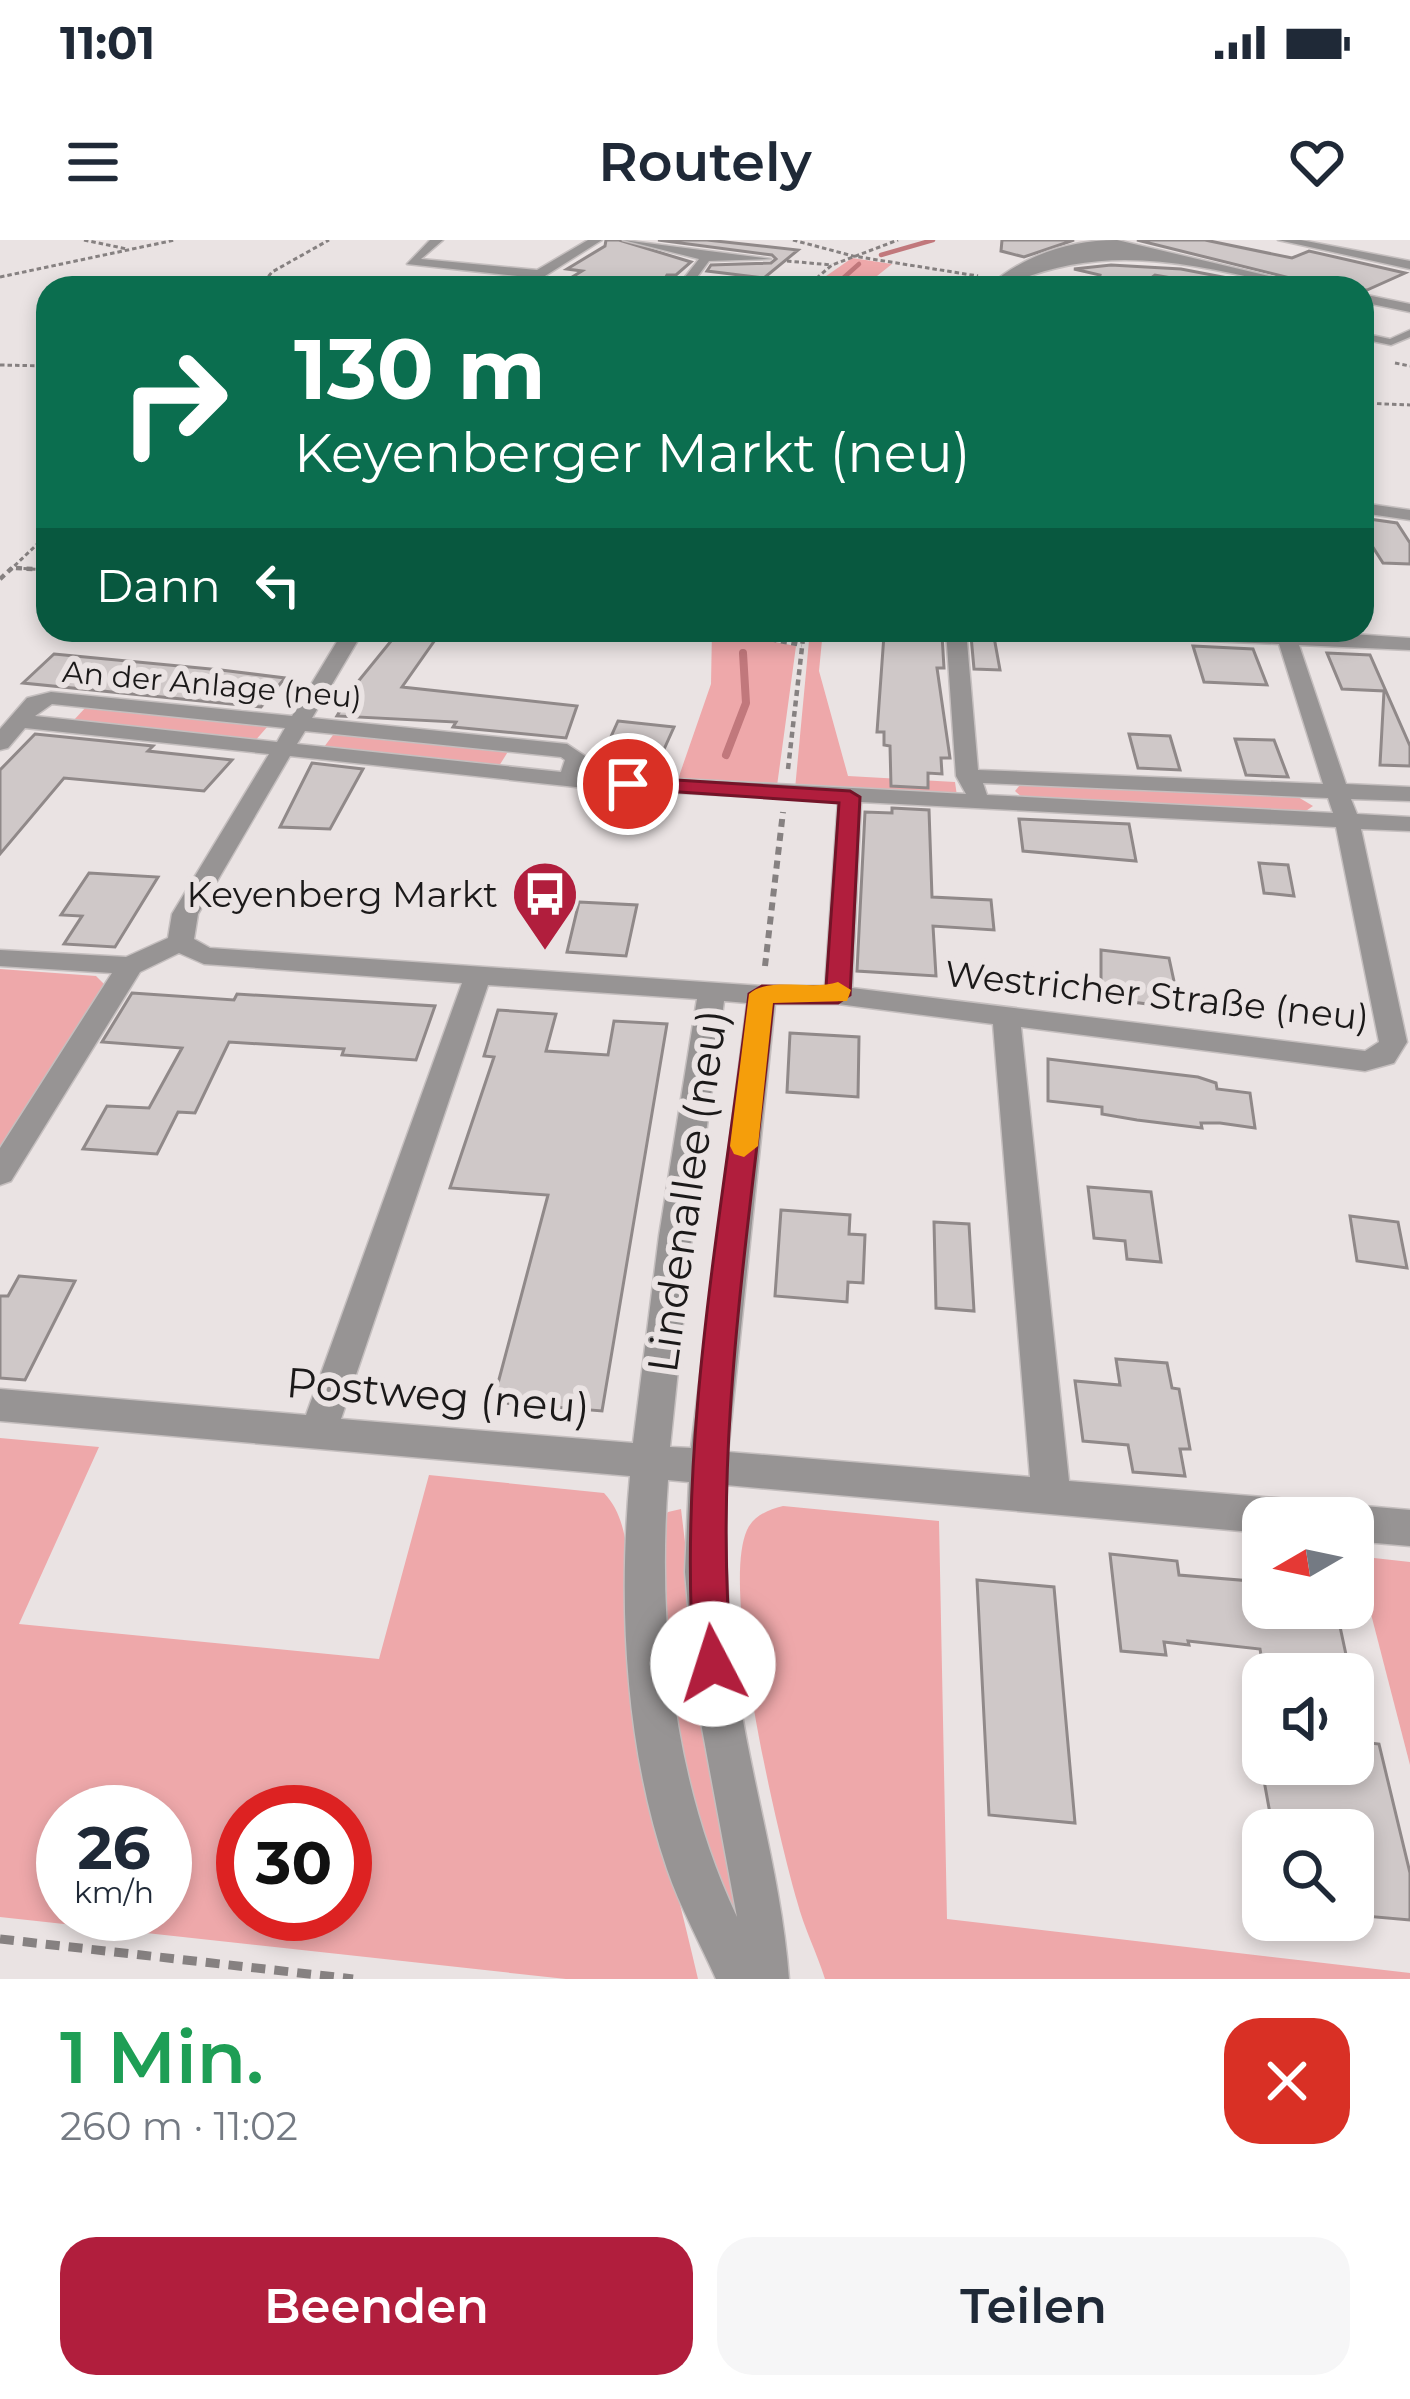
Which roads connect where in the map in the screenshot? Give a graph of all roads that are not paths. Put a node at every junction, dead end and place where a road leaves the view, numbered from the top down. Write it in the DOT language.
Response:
graph roads {
  1 [pos="437,240"];
  2 [pos="596,240"];
  3 [pos="629,240"];
  4 [pos="1312,241"];
  5 [pos="1282,244"];
  6 [pos="706,257"];
  7 [pos="765,259"];
  8 [pos="1249,260"];
  9 [pos="1410,261"];
  10 [pos="1228,270"];
  11 [pos="538,274"];
  12 [pos="535,276"];
  13 [pos="692,276"];
  14 [pos="1018,276"];
  15 [pos="1219,276"];
  16 [pos="1257,276"];
  17 [pos="1374,300"];
  18 [pos="1410,308"];
  19 [pos="1410,333"];
  20 [pos="1374,339"];
  21 [pos="1374,509"];
  22 [pos="1409,512"];
  23 [pos="1374,641"];
  24 [pos="347,642"];
  25 [pos="957,642"];
  26 [pos="1286,642"];
  27 [pos="1410,644"];
  28 [pos="19,722"];
  29 [pos="298,723"];
  30 [pos="0,743"];
  31 [pos="283,749"];
  32 [pos="967,776"];
  33 [pos="578,780"];
  34 [pos="1338,791"];
  35 [pos="1410,794"];
  36 [pos="850,797"];
  37 [pos="983,803"];
  38 [pos="1347,821"];
  39 [pos="1410,824"];
  40 [pos="180,942"];
  41 [pos="0,958"];
  42 [pos="130,966"];
  43 [pos="479,972"];
  44 [pos="712,991"];
  45 [pos="762,994"];
  46 [pos="838,995"];
  47 [pos="1006,1016"];
  48 [pos="1397,1063"];
  49 [pos="0,1173"];
  50 [pos="0,1405"];
  51 [pos="317,1435"];
  52 [pos="648,1460"];
  53 [pos="708,1465"];
  54 [pos="1051,1495"];
  55 [pos="1242,1513"];
  56 [pos="1374,1525"];
  57 [pos="1410,1528"];
  58 [pos="741,1979"];
  59 [pos="765,1979"];
  1 -- 11 [label="street"];
  2 -- 11 [label="street"];
  3 -- 6 [label="street"];
  4 -- 5 [label="street"];
  4 -- 9 [label="street"];
  4 -- 9 [label="street"];
  6 -- 7 [label="street"];
  6 -- 13 [label="street"];
  8 -- 10 [label="street"];
  10 -- 14 [label="street"];
  10 -- 15 [label="street"];
  10 -- 16 [label="street"];
  11 -- 12 [label="street"];
  17 -- 18 [label="street"];
  19 -- 20 [label="lane"];
  21 -- 22 [label="street"];
  23 -- 27 [label="street"];
  24 -- 29 [label="street"];
  25 -- 32 [label="street"];
  26 -- 34 [label="street, Westricher Straße (neu)"];
  28 -- 29 [label="street, An der Anlage (neu)"];
  28 -- 30 [label="street"];
  28 -- 31 [label="street, An der Anlage (neu)"];
  29 -- 31 [label="street"];
  29 -- 33 [label="street, An der Anlage (neu)"];
  31 -- 33 [label="street, An der Anlage (neu)"];
  31 -- 40 [label="street"];
  32 -- 34 [label="street"];
  32 -- 37 [label="street"];
  33 -- 36 [label="street"];
  34 -- 35 [label="street"];
  34 -- 38 [label="street, Westricher Straße (neu)"];
  36 -- 37 [label="street"];
  36 -- 46 [label="street"];
  37 -- 38 [label="street"];
  38 -- 39 [label="street"];
  38 -- 48 [label="street, Westricher Straße (neu)"];
  40 -- 42 [label="street"];
  40 -- 43 [label="street"];
  41 -- 42 [label="street"];
  42 -- 49 [label="street"];
  43 -- 44 [label="street"];
  43 -- 51 [label="street"];
  44 -- 45 [label="street, Lindenallee (neu)"];
  44 -- 52 [label="street, Lindenallee (neu)"];
  45 -- 46 [label="street, Westricher Straße (neu)"];
  45 -- 53 [label="street, Lindenallee (neu)"];
  46 -- 47 [label="street, Westricher Straße (neu)"];
  47 -- 48 [label="street, Westricher Straße (neu)"];
  47 -- 54 [label="street"];
  50 -- 51 [label="street, Postweg (neu)"];
  51 -- 52 [label="street, Postweg (neu)"];
  52 -- 53 [label="street, Postweg (neu)"];
  52 -- 58 [label="street, Lindenallee (neu)"];
  53 -- 54 [label="street, Postweg (neu)"];
  53 -- 59 [label="street, Lindenallee (neu)"];
  54 -- 55 [label="street, Postweg (neu)"];
  56 -- 57 [label="street"];
}
